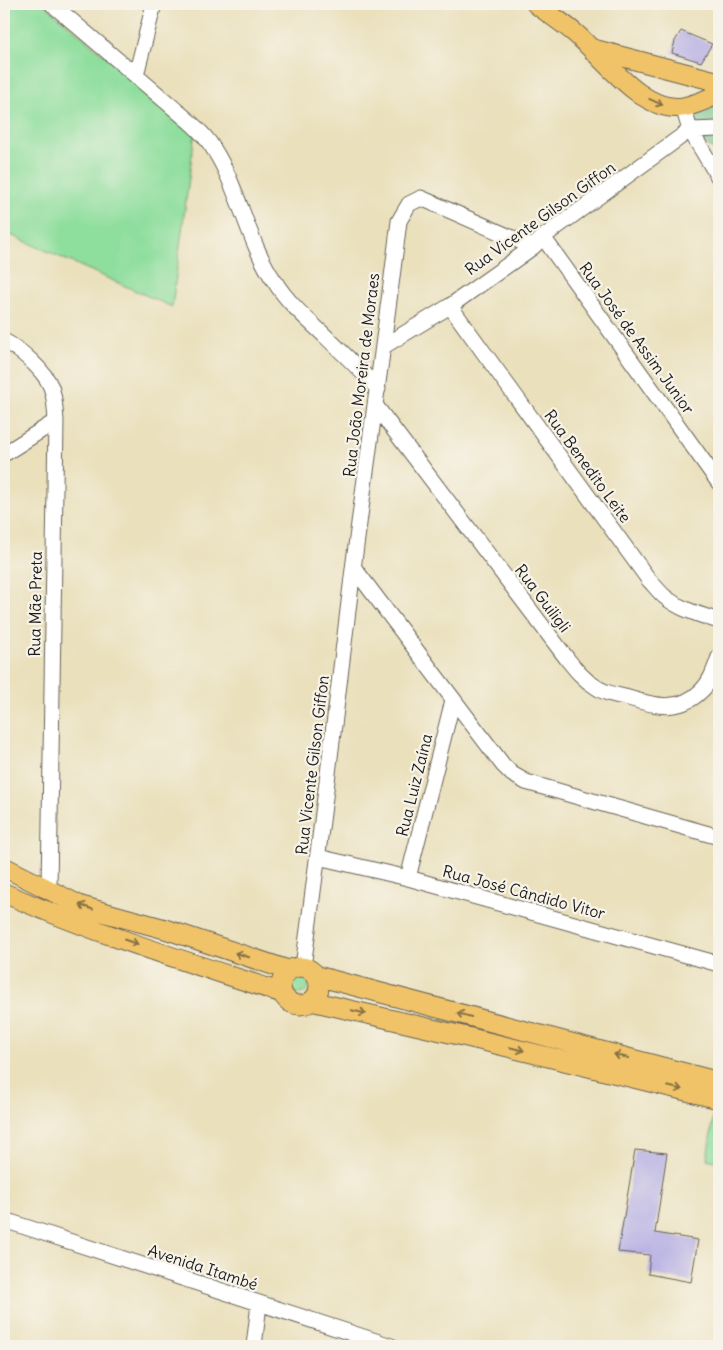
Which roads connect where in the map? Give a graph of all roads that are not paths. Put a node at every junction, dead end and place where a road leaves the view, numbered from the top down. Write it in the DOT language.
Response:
graph roads {
  1 [pos="52,4"];
  2 [pos="154,4"];
  3 [pos="536,4"];
  4 [pos="592,48"];
  5 [pos="643,62"];
  6 [pos="689,74"];
  7 [pos="136,75"];
  8 [pos="719,82"];
  9 [pos="635,90"];
  10 [pos="719,94"];
  11 [pos="683,107"];
  12 [pos="719,129"];
  13 [pos="690,130"];
  14 [pos="719,178"];
  15 [pos="538,242"];
  16 [pos="450,306"];
  17 [pos="4,341"];
  18 [pos="384,346"];
  19 [pos="378,389"];
  20 [pos="376,405"];
  21 [pos="56,421"];
  22 [pos="4,454"];
  23 [pos="719,483"];
  24 [pos="354,568"];
  25 [pos="719,622"];
  26 [pos="719,657"];
  27 [pos="453,700"];
  28 [pos="719,837"];
  29 [pos="318,856"];
  30 [pos="4,866"];
  31 [pos="408,878"];
  32 [pos="49,890"];
  33 [pos="4,893"];
  34 [pos="719,964"];
  35 [pos="303,971"];
  36 [pos="282,993"];
  37 [pos="311,1001"];
  38 [pos="719,1082"];
  39 [pos="719,1099"];
  40 [pos="4,1220"];
  41 [pos="259,1304"];
  42 [pos="374,1344"];
  43 [pos="254,1346"];
  44 [pos="391,1346"];
  1 -- 7 [label="street"];
  2 -- 7 [label="street"];
  3 -- 4 [label="main road"];
  4 -- 5 [label="main road"];
  4 -- 9 [label="main road"];
  5 -- 6 [label="main road"];
  5 -- 9 [label="main road"];
  6 -- 8 [label="main road"];
  6 -- 11 [label="main road"];
  7 -- 19 [label="street"];
  9 -- 11 [label="main road, one-way"];
  10 -- 11 [label="main road"];
  11 -- 13 [label="street"];
  12 -- 13 [label="street"];
  13 -- 14 [label="street"];
  13 -- 15 [label="street, Rua Vicente Gilson Giffon"];
  15 -- 16 [label="street, Rua Vicente Gilson Giffon"];
  15 -- 18 [label="street, Rua João Moreira de Moraes"];
  15 -- 23 [label="street, Rua José de Assim Junior"];
  16 -- 18 [label="street, Rua Vicente Gilson Giffon"];
  16 -- 25 [label="street, Rua Benedito Leite"];
  17 -- 21 [label="street, Rua Mãe Preta"];
  18 -- 19 [label="street, Rua João Moreira de Moraes"];
  19 -- 20 [label="street, Rua João Moreira de Moraes"];
  20 -- 24 [label="street, Rua João Moreira de Moraes"];
  20 -- 26 [label="street, Rua Guiligli"];
  21 -- 22 [label="street"];
  21 -- 32 [label="street, Rua Mãe Preta"];
  24 -- 27 [label="street"];
  24 -- 29 [label="street, Rua Vicente Gilson Giffon"];
  27 -- 28 [label="street"];
  27 -- 31 [label="street, Rua Luiz Zaína"];
  29 -- 31 [label="street, Rua José Cândido Vitor"];
  29 -- 35 [label="street, Rua Vicente Gilson Giffon"];
  30 -- 32 [label="main road"];
  31 -- 34 [label="street, Rua José Cândido Vitor"];
  35 -- 32 [label="main road, one-way"];
  33 -- 36 [label="main road, one-way"];
  35 -- 36 [label="main road"];
  35 -- 37 [label="main road"];
  38 -- 35 [label="main road, one-way"];
  36 -- 37 [label="main road"];
  37 -- 39 [label="main road, one-way"];
  40 -- 41 [label="street, Avenida Itambé"];
  41 -- 42 [label="street, Avenida Itambé"];
  41 -- 43 [label="street"];
  42 -- 44 [label="street, Avenida Itambé"];
}
